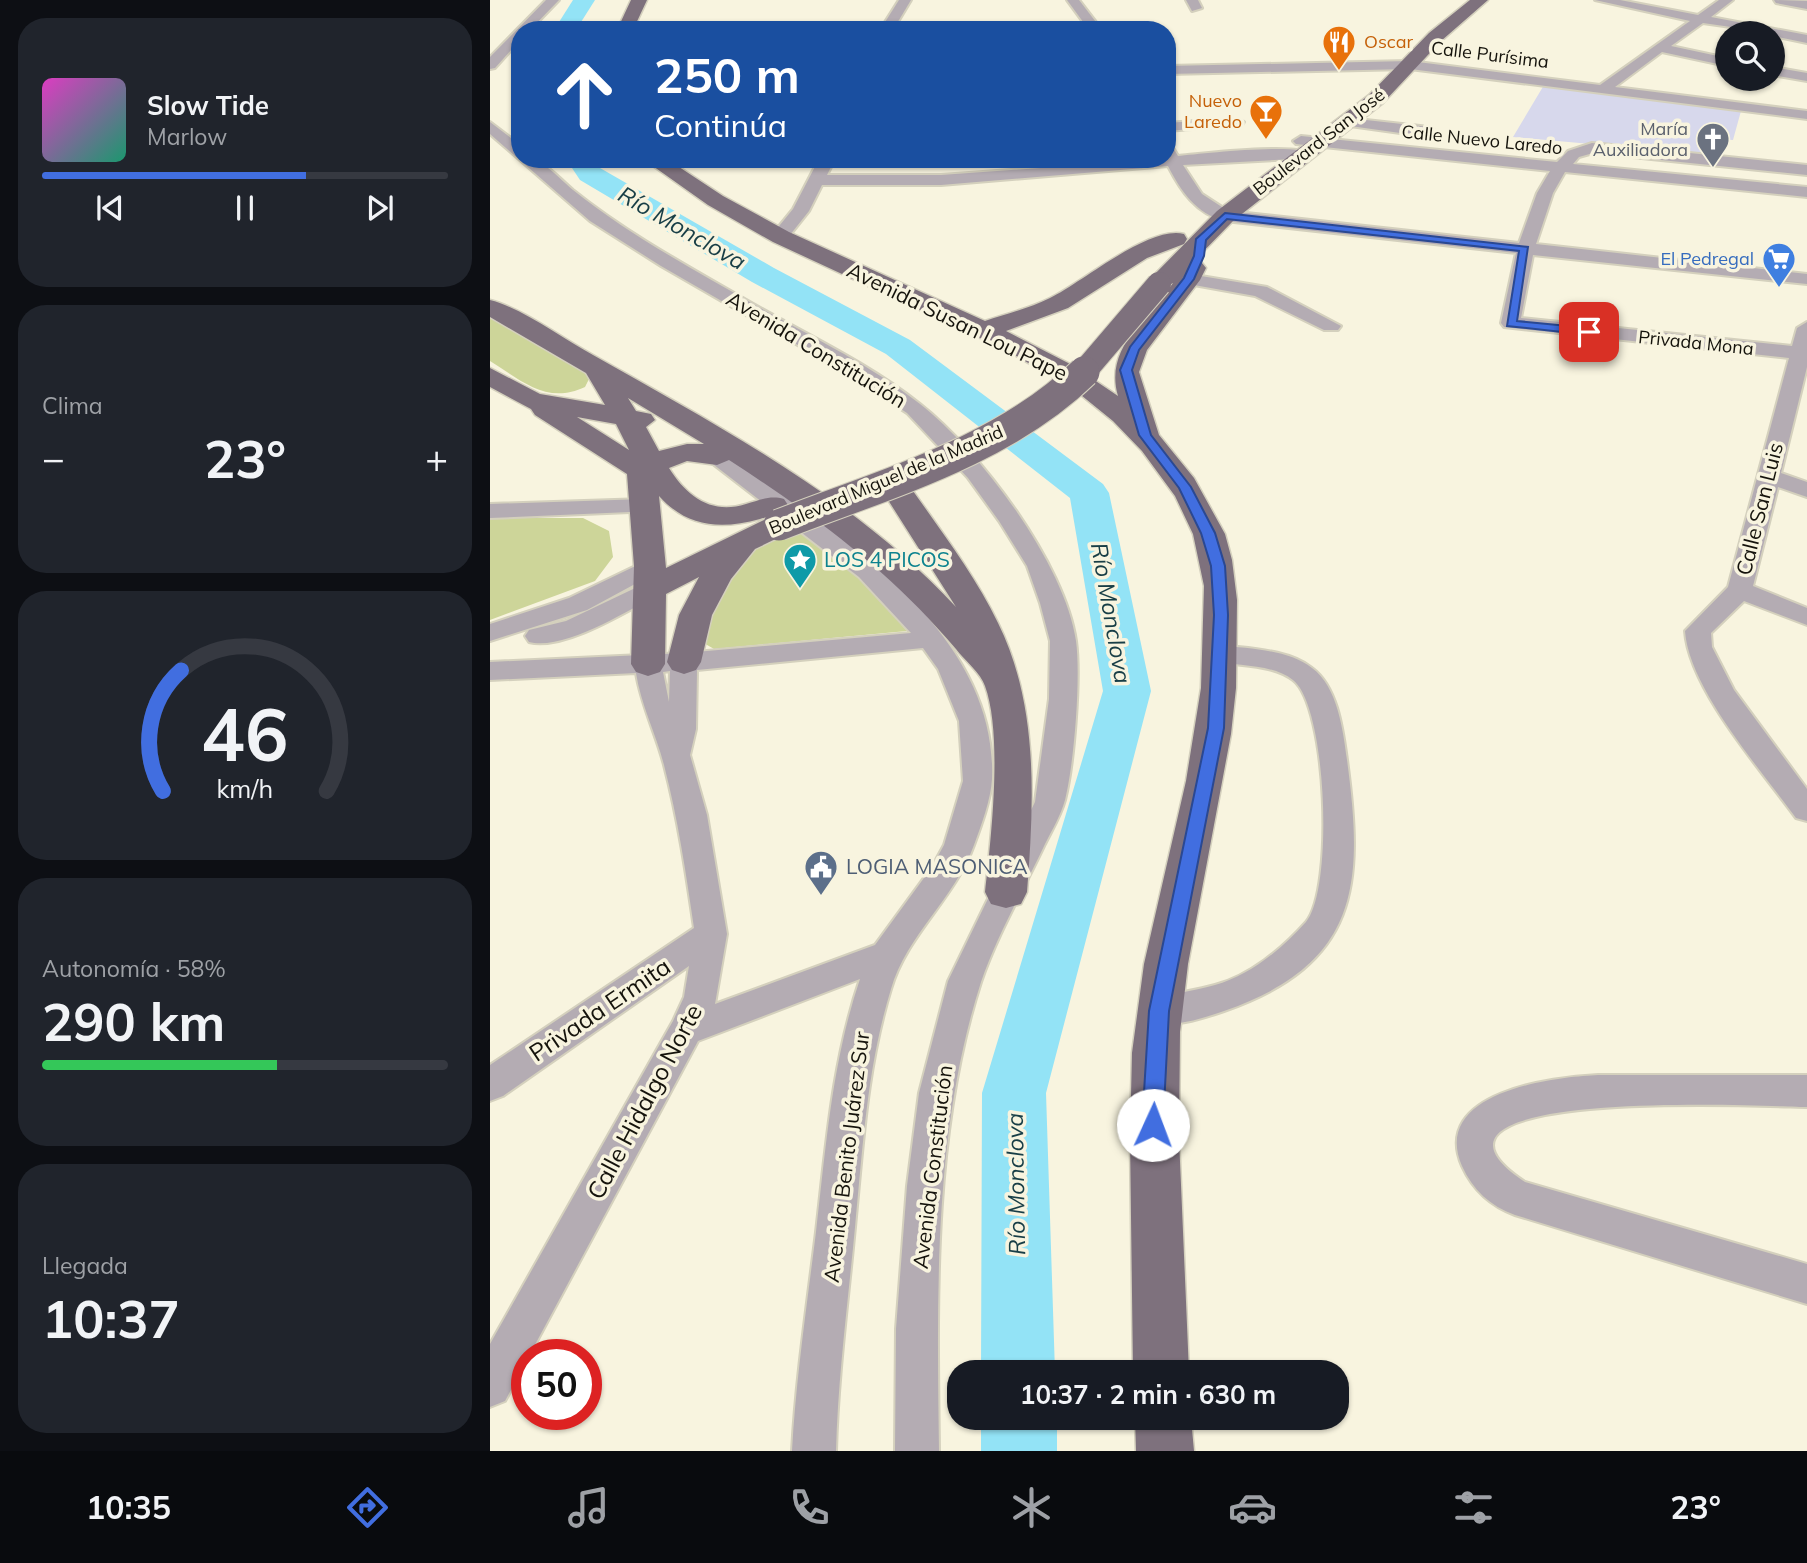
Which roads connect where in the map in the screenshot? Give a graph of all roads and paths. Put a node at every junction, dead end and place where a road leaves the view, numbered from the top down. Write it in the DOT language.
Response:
graph roads {
  1 [pos="553,0"];
  2 [pos="639,0"];
  3 [pos="905,0"];
  4 [pos="1073,0"];
  5 [pos="1454,0"];
  6 [pos="1480,0"];
  7 [pos="1601,0"];
  8 [pos="1727,0"];
  9 [pos="1780,0"];
  10 [pos="1807,5"];
  11 [pos="1700,19"];
  12 [pos="531,21"];
  13 [pos="629,21"];
  14 [pos="892,21"];
  15 [pos="1089,21"];
  16 [pos="1807,39"];
  17 [pos="511,42"];
  18 [pos="1660,48"];
  19 [pos="1715,59"];
  20 [pos="490,65"];
  21 [pos="1410,65"];
  22 [pos="1176,70"];
  23 [pos="1785,73"];
  24 [pos="1385,74"];
  25 [pos="1807,77"];
  26 [pos="1604,88"];
  27 [pos="1807,115"];
  28 [pos="1237,122"];
  29 [pos="1348,122"];
  30 [pos="490,126"];
  31 [pos="1176,126"];
  32 [pos="1429,132"];
  33 [pos="511,146"];
  34 [pos="1304,148"];
  35 [pos="490,150"];
  36 [pos="511,152"];
  37 [pos="1176,155"];
  38 [pos="1176,166"];
  39 [pos="1559,167"];
  40 [pos="538,168"];
  41 [pos="666,168"];
  42 [pos="824,168"];
  43 [pos="940,168"];
  44 [pos="1051,168"];
  45 [pos="1807,170"];
  46 [pos="819,180"];
  47 [pos="941,180"];
  48 [pos="1807,192"];
  49 [pos="1216,213"];
  50 [pos="780,236"];
  51 [pos="1188,239"];
  52 [pos="1524,249"];
  53 [pos="1189,279"];
  54 [pos="1807,279"];
  55 [pos="1147,283"];
  56 [pos="490,307"];
  57 [pos="1331,326"];
  58 [pos="1807,328"];
  59 [pos="982,331"];
  60 [pos="1798,353"];
  61 [pos="600,374"];
  62 [pos="490,376"];
  63 [pos="542,402"];
  64 [pos="626,416"];
  65 [pos="1145,435"];
  66 [pos="717,456"];
  67 [pos="647,468"];
  68 [pos="1767,476"];
  69 [pos="891,481"];
  70 [pos="1807,489"];
  71 [pos="645,506"];
  72 [pos="490,511"];
  73 [pos="776,515"];
  74 [pos="748,539"];
  75 [pos="650,577"];
  76 [pos="1740,590"];
  77 [pos="1807,617"];
  78 [pos="574,627"];
  79 [pos="490,633"];
  80 [pos="933,639"];
  81 [pos="490,645"];
  82 [pos="1220,654"];
  83 [pos="684,662"];
  84 [pos="648,664"];
  85 [pos="490,670"];
  86 [pos="1000,679"];
  87 [pos="676,756"];
  88 [pos="1807,810"];
  89 [pos="1006,892"];
  90 [pos="711,934"];
  91 [pos="887,955"];
  92 [pos="1159,1011"];
  93 [pos="686,1030"];
  94 [pos="490,1085"];
  95 [pos="1807,1091"];
  96 [pos="1807,1284"];
  97 [pos="1161,1360"];
  98 [pos="490,1386"];
  99 [pos="1164,1430"];
  100 [pos="814,1451"];
  101 [pos="918,1451"];
  102 [pos="1165,1451"];
  1 -- 12 [label="street"];
  2 -- 13 [label="main road"];
  3 -- 14 [label="street"];
  4 -- 15 [label="street"];
  5 -- 24 [label="main road, Boulevard San José"];
  6 -- 21 [label="main road, Boulevard San José"];
  7 -- 11 [label="street"];
  8 -- 11 [label="street"];
  9 -- 10 [label="street"];
  11 -- 16 [label="street"];
  11 -- 18 [label="street"];
  17 -- 20 [label="street"];
  18 -- 19 [label="street"];
  18 -- 26 [label="street"];
  21 -- 24 [label="main road, Boulevard San José"];
  21 -- 26 [label="street, Calle Purísima"];
  22 -- 24 [label="street"];
  23 -- 25 [label="street"];
  24 -- 29 [label="main road, Boulevard San José"];
  24 -- 34 [label="main road, Boulevard San José"];
  26 -- 27 [label="street, Calle Purísima"];
  28 -- 31 [label="street"];
  29 -- 32 [label="street"];
  29 -- 34 [label="main road, Boulevard San José"];
  30 -- 33 [label="street, Avenida Constitución"];
  34 -- 37 [label="street, Calle Nuevo Laredo"];
  34 -- 39 [label="street, Calle Nuevo Laredo"];
  34 -- 49 [label="main road, Boulevard San José"];
  35 -- 36 [label="street"];
  38 -- 49 [label="street"];
  39 -- 45 [label="street"];
  39 -- 48 [label="street, Calle Nuevo Laredo"];
  39 -- 52 [label="street"];
  40 -- 89 [label="street, Avenida Constitución"];
  41 -- 50 [label="main road, Avenida Susan Lou Pape"];
  42 -- 46 [label="street"];
  43 -- 47 [label="street"];
  44 -- 47 [label="street, Calle Nuevo Laredo"];
  46 -- 47 [label="street, Calle Nuevo Laredo"];
  46 -- 50 [label="street"];
  49 -- 51 [label="main road, Boulevard San José"];
  49 -- 52 [label="street"];
  50 -- 59 [label="main road, Avenida Susan Lou Pape"];
  51 -- 53 [label="main road"];
  51 -- 55 [label="main road, Boulevard San José"];
  51 -- 59 [label="main road"];
  52 -- 54 [label="street"];
  52 -- 60 [label="street, Privada Mona"];
  53 -- 57 [label="street"];
  53 -- 65 [label="main road"];
  55 -- 69 [label="main road, Boulevard Miguel de la Madrid, bridge"];
  55 -- 73 [label="main road, Boulevard Miguel de la Madrid"];
  56 -- 61 [label="main road"];
  58 -- 60 [label="street, Calle San Luis"];
  59 -- 65 [label="main road, Avenida Susan Lou Pape"];
  60 -- 68 [label="street, Calle San Luis"];
  61 -- 63 [label="main road"];
  61 -- 64 [label="main road"];
  61 -- 86 [label="main road"];
  62 -- 63 [label="main road"];
  63 -- 64 [label="main road"];
  63 -- 67 [label="main road"];
  64 -- 66 [label="main road"];
  64 -- 67 [label="main road"];
  65 -- 82 [label="main road, Avenida Susan Lou Pape"];
  66 -- 67 [label="main road"];
  66 -- 80 [label="street, Avenida Benito Juárez Sur"];
  67 -- 71 [label="main road"];
  67 -- 73 [label="main road"];
  68 -- 70 [label="street"];
  68 -- 76 [label="street, Calle San Luis"];
  69 -- 73 [label="main road, Boulevard Miguel de la Madrid, bridge"];
  69 -- 86 [label="main road"];
  71 -- 72 [label="street"];
  71 -- 75 [label="main road"];
  73 -- 74 [label="main road, Boulevard Miguel de la Madrid"];
  74 -- 75 [label="main road, Boulevard Miguel de la Madrid"];
  74 -- 83 [label="main road"];
  75 -- 78 [label="street"];
  75 -- 79 [label="street"];
  75 -- 84 [label="main road"];
  76 -- 77 [label="street"];
  76 -- 88 [label="street, Calle San Luis"];
  78 -- 81 [label="street"];
  78 -- 85 [label="street"];
  80 -- 83 [label="street"];
  80 -- 91 [label="street, Avenida Benito Juárez Sur"];
  82 -- 92 [label="main road, Avenida Susan Lou Pape"];
  82 -- 92 [label="street"];
  83 -- 84 [label="street"];
  83 -- 87 [label="street, Calle Hidalgo Norte"];
  84 -- 85 [label="street"];
  84 -- 87 [label="street, Calle Hidalgo Norte"];
  86 -- 89 [label="main road"];
  87 -- 90 [label="street, Calle Hidalgo Norte"];
  89 -- 101 [label="street, Avenida Constitución"];
  90 -- 93 [label="street, Calle Hidalgo Norte"];
  90 -- 94 [label="street, Privada Ermita"];
  91 -- 93 [label="street"];
  91 -- 100 [label="street, Avenida Benito Juárez Sur"];
  92 -- 97 [label="main road, Avenida Susan Lou Pape"];
  93 -- 98 [label="street, Calle Hidalgo Norte"];
  95 -- 96 [label="street"];
  99 -- 102 [label="main road"];
}
